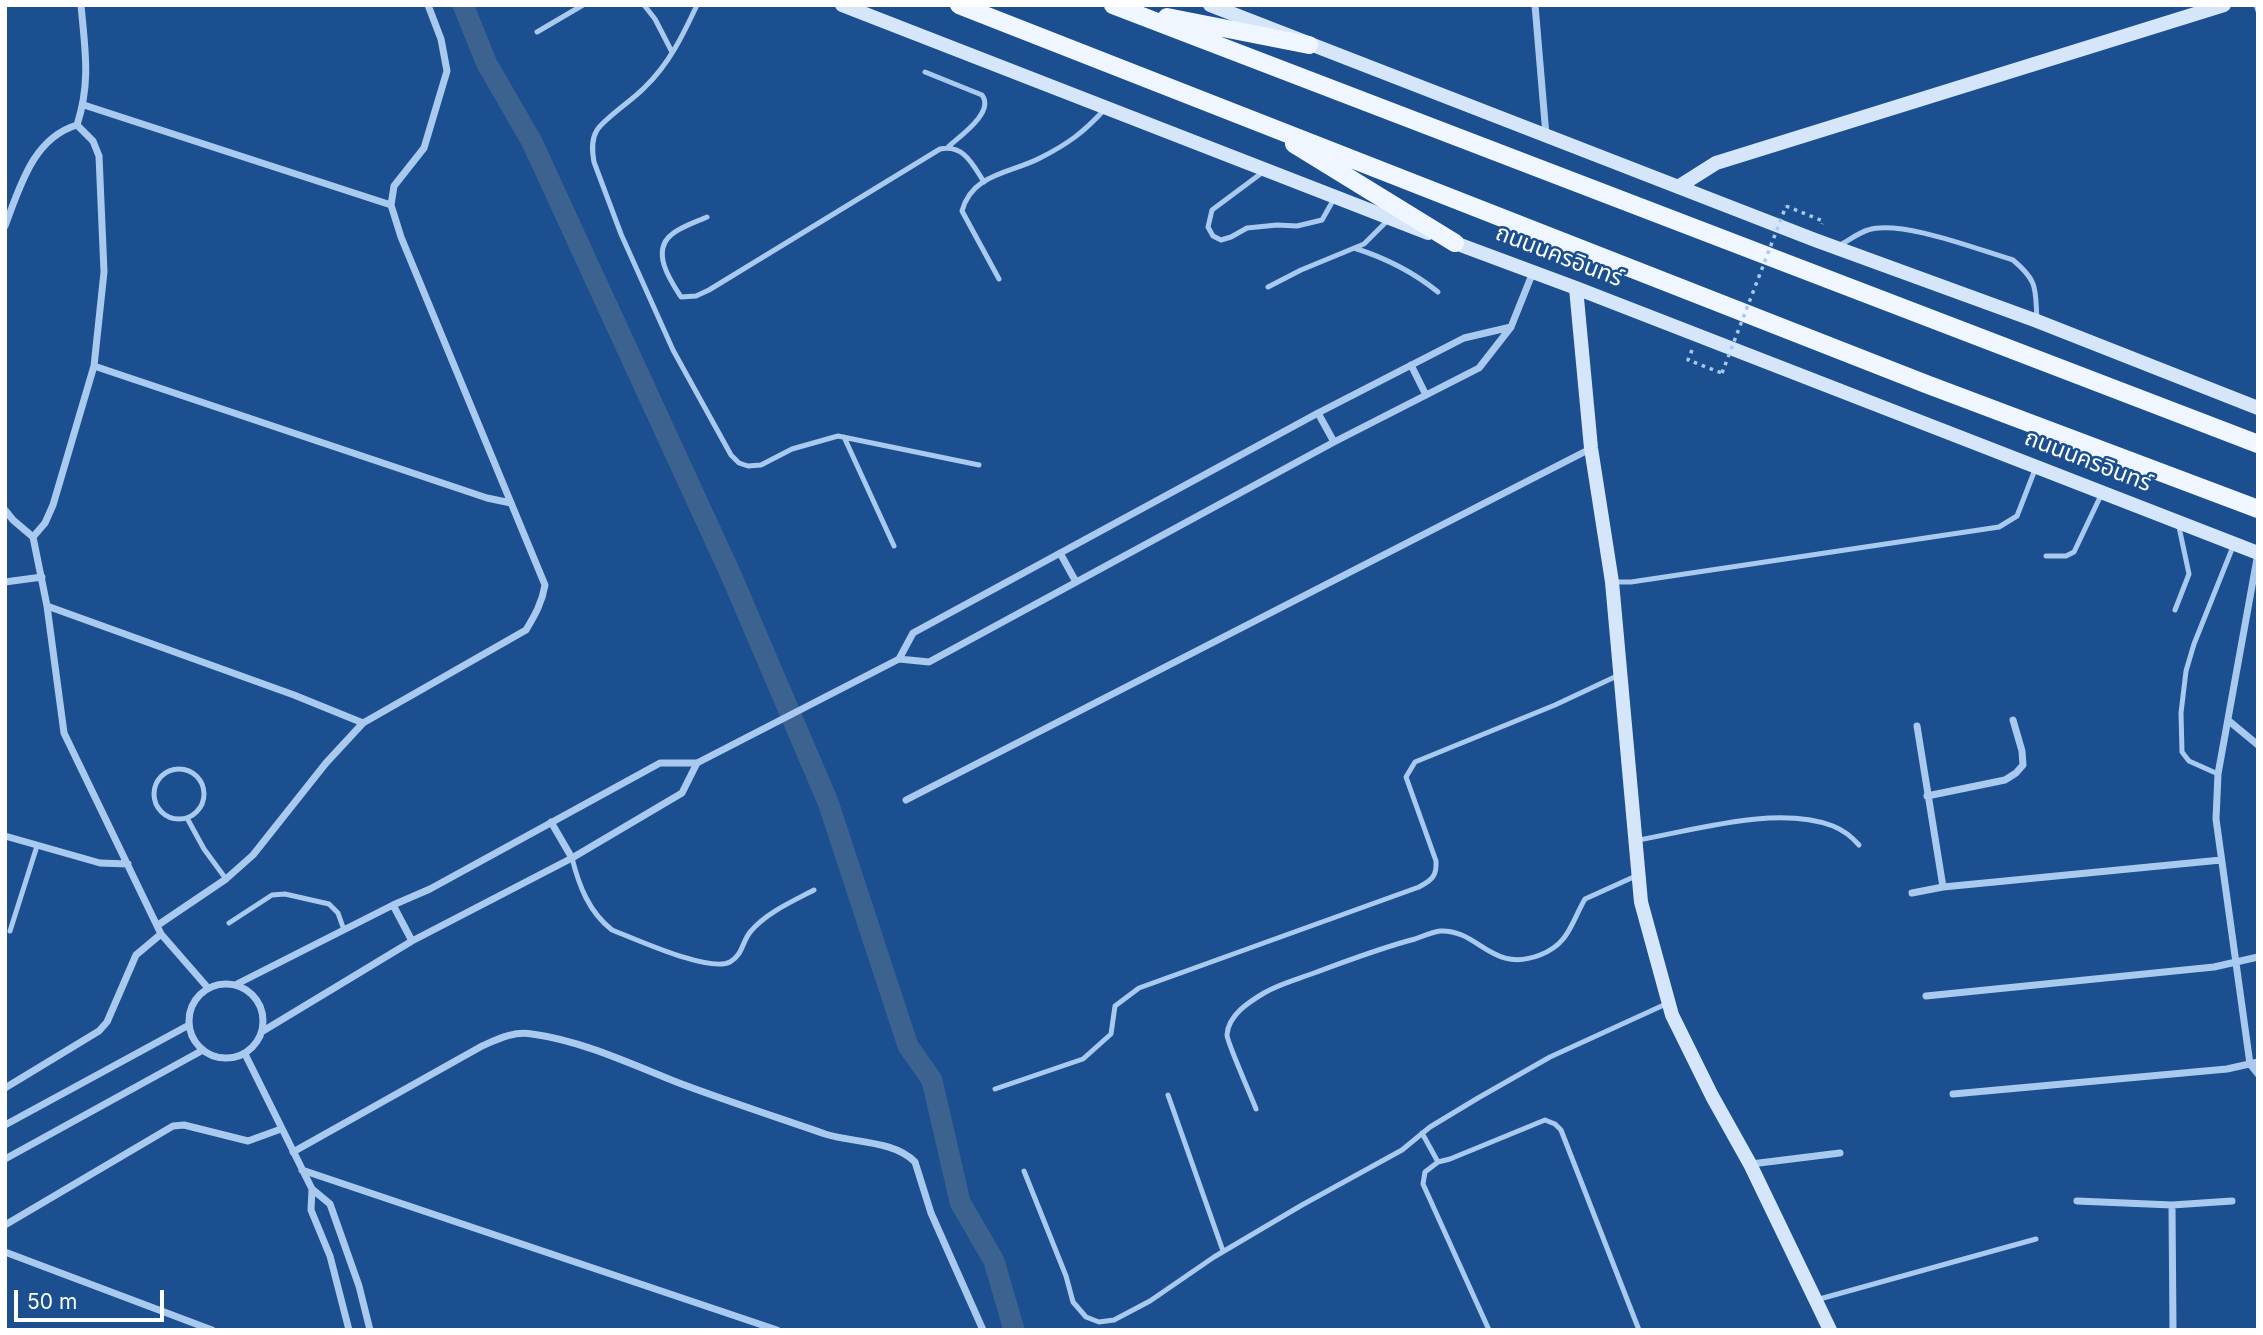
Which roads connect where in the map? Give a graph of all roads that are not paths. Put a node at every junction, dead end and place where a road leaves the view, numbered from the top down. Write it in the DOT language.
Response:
graph roads {
  1 [pos="81,5"];
  2 [pos="428,5"];
  3 [pos="583,5"];
  4 [pos="644,5"];
  5 [pos="697,5"];
  6 [pos="842,5"];
  7 [pos="959,5"];
  8 [pos="1210,5"];
  9 [pos="1535,5"];
  10 [pos="2224,5"];
  11 [pos="2256,5"];
  12 [pos="1116,6"];
  13 [pos="2258,11"];
  14 [pos="537,32"];
  15 [pos="1309,45"];
  16 [pos="672,52"];
  17 [pos="925,72"];
  18 [pos="84,105"];
  19 [pos="1107,107"];
  20 [pos="1255,120"];
  21 [pos="77,125"];
  22 [pos="1546,136"];
  23 [pos="948,147"];
  24 [pos="1266,170"];
  25 [pos="984,182"];
  26 [pos="1678,187"];
  27 [pos="1335,197"];
  28 [pos="391,205"];
  29 [pos="707,216"];
  30 [pos="1389,218"];
  31 [pos="5,226"];
  32 [pos="1455,243"];
  33 [pos="1836,247"];
  34 [pos="1354,248"];
  35 [pos="1534,271"];
  36 [pos="999,279"];
  37 [pos="1268,287"];
  38 [pos="1576,288"];
  39 [pos="1438,292"];
  40 [pos="2037,321"];
  41 [pos="1511,327"];
  42 [pos="1411,365"];
  43 [pos="94,366"];
  44 [pos="1426,395"];
  45 [pos="2258,408"];
  46 [pos="1318,413"];
  47 [pos="844,437"];
  48 [pos="1334,442"];
  49 [pos="2258,444"];
  50 [pos="1591,448"];
  51 [pos="979,465"];
  52 [pos="2036,467"];
  53 [pos="2102,493"];
  54 [pos="511,503"];
  55 [pos="2258,509"];
  56 [pos="5,510"];
  57 [pos="2179,523"];
  58 [pos="33,537"];
  59 [pos="2234,544"];
  60 [pos="894,546"];
  61 [pos="1060,553"];
  62 [pos="2258,553"];
  63 [pos="2046,556"];
  64 [pos="42,577"];
  65 [pos="5,582"];
  66 [pos="1076,582"];
  67 [pos="1612,582"];
  68 [pos="47,606"];
  69 [pos="2175,610"];
  70 [pos="899,659"];
  71 [pos="1619,675"];
  72 [pos="2013,720"];
  73 [pos="2229,721"];
  74 [pos="363,723"];
  75 [pos="1917,726"];
  76 [pos="2258,745"];
  77 [pos="697,763"];
  78 [pos="2218,774"];
  79 [pos="1927,796"];
  80 [pos="906,800"];
  81 [pos="187,818"];
  82 [pos="551,822"];
  83 [pos="5,836"];
  84 [pos="1635,841"];
  85 [pos="1860,845"];
  86 [pos="37,846"];
  87 [pos="572,858"];
  88 [pos="2221,860"];
  89 [pos="128,864"];
  90 [pos="1638,874"];
  91 [pos="226,879"];
  92 [pos="1943,887"];
  93 [pos="814,890"];
  94 [pos="1912,893"];
  95 [pos="393,905"];
  96 [pos="229,923"];
  97 [pos="158,925"];
  98 [pos="344,930"];
  99 [pos="10,931"];
  100 [pos="161,934"];
  101 [pos="412,941"];
  102 [pos="2258,957"];
  103 [pos="2238,963"];
  104 [pos="237,985"];
  105 [pos="208,988"];
  106 [pos="1926,996"];
  107 [pos="1667,1004"];
  108 [pos="189,1025"];
  109 [pos="263,1031"];
  110 [pos="202,1050"];
  111 [pos="245,1054"];
  112 [pos="2254,1063"];
  113 [pos="2258,1074"];
  114 [pos="5,1088"];
  115 [pos="995,1089"];
  116 [pos="1953,1094"];
  117 [pos="1168,1095"];
  118 [pos="1256,1109"];
  119 [pos="5,1125"];
  120 [pos="281,1129"];
  121 [pos="1422,1133"];
  122 [pos="293,1152"];
  123 [pos="1840,1153"];
  124 [pos="5,1159"];
  125 [pos="1438,1162"];
  126 [pos="1750,1164"];
  127 [pos="302,1170"];
  128 [pos="1024,1171"];
  129 [pos="312,1189"];
  130 [pos="2077,1201"];
  131 [pos="2232,1201"];
  132 [pos="2172,1205"];
  133 [pos="5,1225"];
  134 [pos="2036,1239"];
  135 [pos="1223,1251"];
  136 [pos="5,1252"];
  137 [pos="1815,1300"];
  138 [pos="212,1330"];
  139 [pos="349,1330"];
  140 [pos="370,1330"];
  141 [pos="777,1330"];
  142 [pos="983,1330"];
  143 [pos="1489,1330"];
  144 [pos="1639,1330"];
  145 [pos="1830,1330"];
  146 [pos="2173,1330"];
  1 -- 18 [label="street"];
  2 -- 28 [label="street"];
  3 -- 14 [label="lane"];
  4 -- 16 [label="lane"];
  5 -- 16 [label="lane"];
  6 -- 19 [label="main road, ถนนนครอินทร์"];
  7 -- 20 [label="main road, ถนนนครอินทร์"];
  8 -- 15 [label="main road"];
  9 -- 22 [label="street"];
  10 -- 26 [label="main road"];
  11 -- 13 [label="lane"];
  12 -- 15 [label="main road"];
  12 -- 49 [label="main road"];
  15 -- 22 [label="main road"];
  16 -- 47 [label="lane"];
  17 -- 23 [label="lane"];
  18 -- 21 [label="street"];
  18 -- 28 [label="street"];
  19 -- 24 [label="main road, ถนนนครอินทร์"];
  19 -- 25 [label="lane"];
  20 -- 32 [label="main road"];
  20 -- 55 [label="main road, ถนนนครอินทร์"];
  21 -- 31 [label="street"];
  21 -- 43 [label="street"];
  22 -- 26 [label="main road"];
  23 -- 25 [label="lane"];
  23 -- 29 [label="lane"];
  24 -- 27 [label="main road, ถนนนครอินทร์"];
  24 -- 27 [label="lane"];
  25 -- 36 [label="lane"];
  26 -- 33 [label="main road"];
  27 -- 30 [label="main road, ถนนนครอินทร์"];
  28 -- 54 [label="street"];
  30 -- 32 [label="main road, ถนนนครอินทร์"];
  30 -- 34 [label="lane"];
  32 -- 35 [label="main road, ถนนนครอินทร์"];
  33 -- 40 [label="main road"];
  33 -- 40 [label="lane"];
  34 -- 37 [label="lane"];
  34 -- 39 [label="lane"];
  35 -- 38 [label="main road, ถนนนครอินทร์"];
  35 -- 41 [label="street"];
  38 -- 50 [label="main road"];
  38 -- 52 [label="main road, ถนนนครอินทร์"];
  40 -- 45 [label="main road"];
  41 -- 42 [label="street"];
  41 -- 44 [label="street"];
  42 -- 44 [label="street"];
  42 -- 46 [label="street"];
  43 -- 54 [label="street"];
  43 -- 58 [label="street"];
  44 -- 48 [label="street"];
  46 -- 48 [label="street"];
  46 -- 61 [label="street"];
  47 -- 51 [label="lane"];
  47 -- 60 [label="lane"];
  48 -- 66 [label="street"];
  50 -- 67 [label="main road"];
  50 -- 80 [label="street"];
  52 -- 53 [label="main road, ถนนนครอินทร์"];
  52 -- 67 [label="lane"];
  53 -- 57 [label="main road, ถนนนครอินทร์"];
  53 -- 63 [label="lane"];
  54 -- 74 [label="street"];
  56 -- 58 [label="street"];
  57 -- 59 [label="main road, ถนนนครอินทร์"];
  57 -- 69 [label="lane"];
  58 -- 64 [label="street"];
  59 -- 62 [label="main road, ถนนนครอินทร์"];
  59 -- 78 [label="lane"];
  61 -- 66 [label="street"];
  61 -- 70 [label="street"];
  62 -- 73 [label="street"];
  64 -- 65 [label="street"];
  64 -- 68 [label="street"];
  66 -- 70 [label="street"];
  67 -- 71 [label="main road"];
  68 -- 74 [label="street"];
  68 -- 89 [label="street"];
  70 -- 77 [label="street"];
  71 -- 84 [label="main road"];
  71 -- 115 [label="lane"];
  72 -- 79 [label="street"];
  73 -- 76 [label="street"];
  73 -- 78 [label="street"];
  74 -- 91 [label="street"];
  75 -- 79 [label="street"];
  77 -- 82 [label="street"];
  77 -- 87 [label="street"];
  78 -- 88 [label="street"];
  79 -- 92 [label="street"];
  81 -- 81 [label="lane"];
  81 -- 91 [label="lane"];
  82 -- 87 [label="street"];
  82 -- 95 [label="street"];
  83 -- 86 [label="street"];
  84 -- 85 [label="lane"];
  84 -- 90 [label="main road"];
  86 -- 89 [label="street"];
  86 -- 99 [label="lane"];
  87 -- 93 [label="lane"];
  87 -- 101 [label="street"];
  88 -- 92 [label="street"];
  88 -- 103 [label="street"];
  89 -- 97 [label="street"];
  90 -- 107 [label="main road"];
  90 -- 118 [label="lane"];
  91 -- 97 [label="street"];
  92 -- 94 [label="street"];
  95 -- 98 [label="street"];
  95 -- 101 [label="street"];
  96 -- 98 [label="lane"];
  97 -- 100 [label="street"];
  98 -- 104 [label="street"];
  100 -- 105 [label="street"];
  100 -- 114 [label="street"];
  101 -- 109 [label="street"];
  102 -- 103 [label="street"];
  103 -- 106 [label="street"];
  103 -- 112 [label="street"];
  104 -- 105 [label="street"];
  104 -- 109 [label="street"];
  105 -- 108 [label="street"];
  107 -- 121 [label="lane"];
  107 -- 126 [label="main road"];
  108 -- 110 [label="street"];
  108 -- 119 [label="street"];
  109 -- 111 [label="street"];
  110 -- 111 [label="street"];
  110 -- 124 [label="street"];
  111 -- 120 [label="street"];
  112 -- 113 [label="street"];
  112 -- 116 [label="street"];
  117 -- 135 [label="lane"];
  120 -- 122 [label="street"];
  120 -- 133 [label="street"];
  121 -- 125 [label="lane"];
  121 -- 135 [label="lane"];
  122 -- 127 [label="street"];
  122 -- 142 [label="street"];
  123 -- 126 [label="street"];
  125 -- 143 [label="lane"];
  125 -- 144 [label="lane"];
  126 -- 137 [label="main road"];
  127 -- 129 [label="street"];
  127 -- 141 [label="street"];
  128 -- 135 [label="lane"];
  129 -- 139 [label="street"];
  129 -- 140 [label="street"];
  130 -- 132 [label="street"];
  131 -- 132 [label="street"];
  132 -- 146 [label="street"];
  134 -- 137 [label="lane"];
  136 -- 138 [label="street"];
  137 -- 145 [label="main road"];
}
